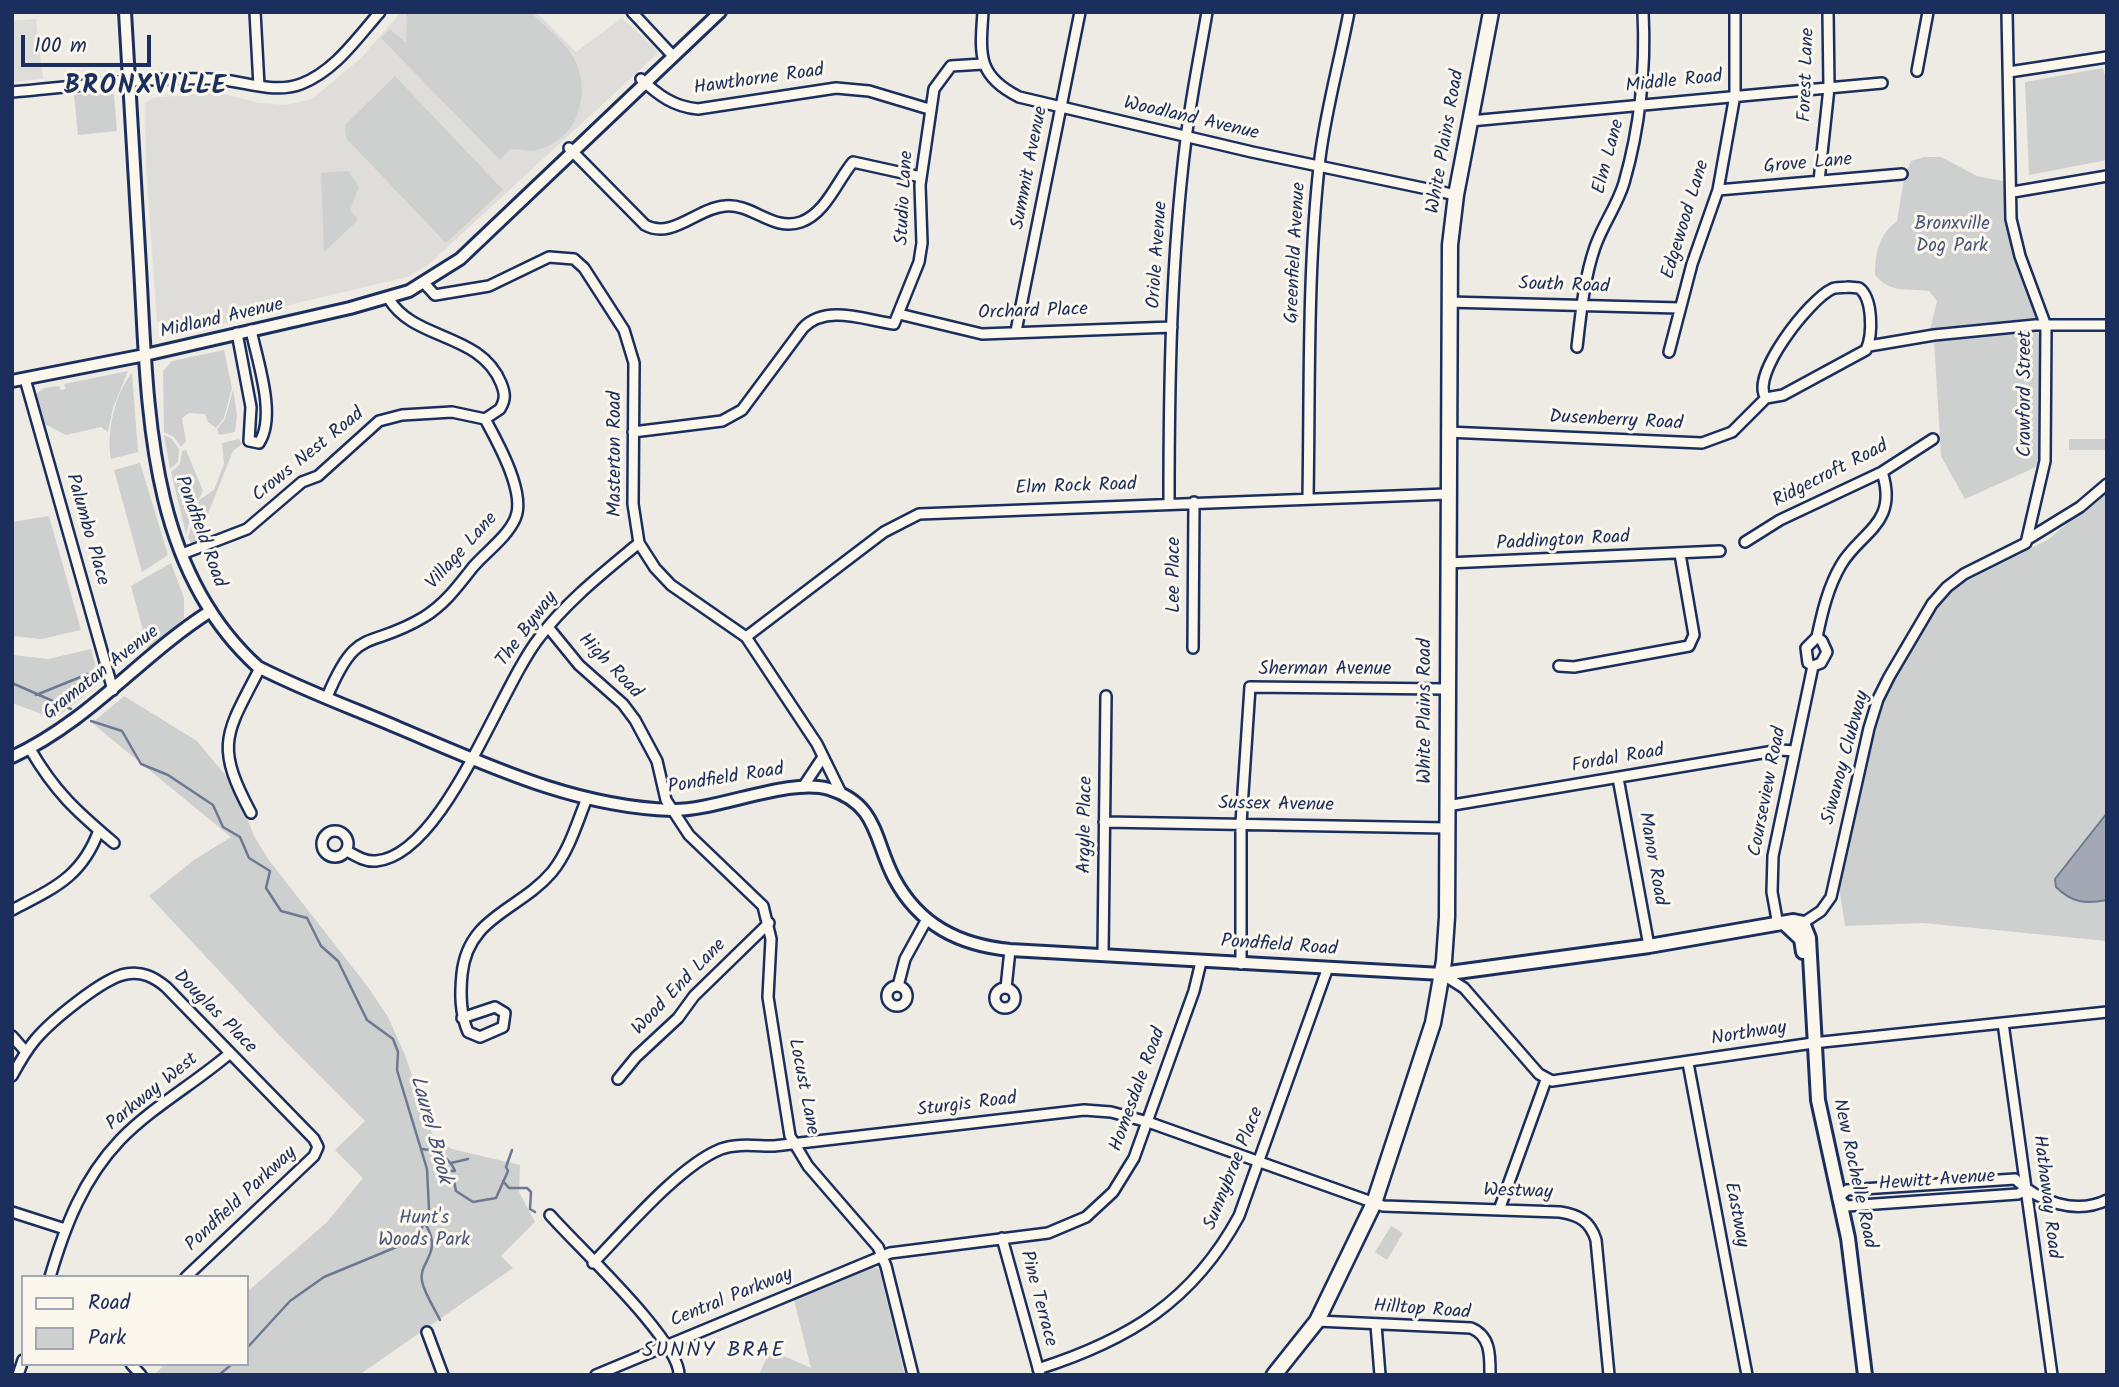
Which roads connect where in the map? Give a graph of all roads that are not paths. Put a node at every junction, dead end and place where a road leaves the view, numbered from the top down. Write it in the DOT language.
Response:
graph roads {
  1 [pos="125,12"];
  2 [pos="255,12"];
  3 [pos="380,12"];
  4 [pos="632,12"];
  5 [pos="710,12"];
  6 [pos="720,12"];
  7 [pos="983,12"];
  8 [pos="1080,12"];
  9 [pos="1207,12"];
  10 [pos="1349,12"];
  11 [pos="1492,12"];
  12 [pos="1643,12"];
  13 [pos="1735,12"];
  14 [pos="1828,12"];
  15 [pos="1928,12"];
  16 [pos="2007,12"];
  17 [pos="671,54"];
  18 [pos="2107,57"];
  19 [pos="983,64"];
  20 [pos="1917,71"];
  21 [pos="2010,72"];
  22 [pos="644,81"];
  23 [pos="129,82"];
  24 [pos="1882,83"];
  25 [pos="259,86"];
  26 [pos="1829,88"];
  27 [pos="12,92"];
  28 [pos="1735,95"];
  29 [pos="1641,104"];
  30 [pos="1060,108"];
  31 [pos="929,109"];
  32 [pos="1470,121"];
  33 [pos="1186,137"];
  34 [pos="571,150"];
  35 [pos="1319,166"];
  36 [pos="1902,174"];
  37 [pos="2107,176"];
  38 [pos="921,177"];
  39 [pos="1819,181"];
  40 [pos="1718,191"];
  41 [pos="2013,192"];
  42 [pos="1456,195"];
  43 [pos="424,283"];
  44 [pos="388,299"];
  45 [pos="1448,302"];
  46 [pos="1582,305"];
  47 [pos="1679,308"];
  48 [pos="899,314"];
  49 [pos="2107,325"];
  50 [pos="2046,326"];
  51 [pos="1171,327"];
  52 [pos="251,330"];
  53 [pos="1016,331"];
  54 [pos="237,333"];
  55 [pos="1869,346"];
  56 [pos="1577,347"];
  57 [pos="1669,352"];
  58 [pos="145,355"];
  59 [pos="25,379"];
  60 [pos="12,381"];
  61 [pos="1766,398"];
  62 [pos="250,411"];
  63 [pos="266,411"];
  64 [pos="485,419"];
  65 [pos="633,432"];
  66 [pos="1447,432"];
  67 [pos="1933,439"];
  68 [pos="1882,472"];
  69 [pos="2107,484"];
  70 [pos="1447,494"];
  71 [pos="1308,498"];
  72 [pos="1169,502"];
  73 [pos="1194,502"];
  74 [pos="2028,540"];
  75 [pos="1745,542"];
  76 [pos="639,543"];
  77 [pos="1720,551"];
  78 [pos="182,554"];
  79 [pos="1680,554"];
  80 [pos="1447,563"];
  81 [pos="209,612"];
  82 [pos="548,627"];
  83 [pos="746,637"];
  84 [pos="1816,637"];
  85 [pos="1193,648"];
  86 [pos="1559,666"];
  87 [pos="1813,666"];
  88 [pos="260,668"];
  89 [pos="1446,689"];
  90 [pos="113,690"];
  91 [pos="1106,696"];
  92 [pos="327,697"];
  93 [pos="30,748"];
  94 [pos="1795,751"];
  95 [pos="12,757"];
  96 [pos="822,757"];
  97 [pos="471,759"];
  98 [pos="1618,778"];
  99 [pos="803,787"];
  100 [pos="841,793"];
  101 [pos="587,798"];
  102 [pos="1447,806"];
  103 [pos="673,810"];
  104 [pos="251,813"];
  105 [pos="1104,822"];
  106 [pos="1241,823"];
  107 [pos="1447,828"];
  108 [pos="99,830"];
  109 [pos="114,843"];
  110 [pos="347,851"];
  111 [pos="12,910"];
  112 [pos="927,919"];
  113 [pos="769,923"];
  114 [pos="1803,923"];
  115 [pos="1782,925"];
  116 [pos="1648,946"];
  117 [pos="1010,950"];
  118 [pos="1103,955"];
  119 [pos="1201,962"];
  120 [pos="1241,964"];
  121 [pos="1327,970"];
  122 [pos="1442,974"];
  123 [pos="1809,979"];
  124 [pos="898,986"];
  125 [pos="1006,988"];
  126 [pos="2107,1012"];
  127 [pos="462,1018"];
  128 [pos="2003,1023"];
  129 [pos="12,1036"];
  130 [pos="1813,1043"];
  131 [pos="26,1052"];
  132 [pos="229,1054"];
  133 [pos="1688,1063"];
  134 [pos="12,1076"];
  135 [pos="618,1079"];
  136 [pos="1546,1080"];
  137 [pos="1148,1122"];
  138 [pos="794,1144"];
  139 [pos="317,1147"];
  140 [pos="1259,1162"];
  141 [pos="2026,1190"];
  142 [pos="1838,1198"];
  143 [pos="2107,1200"];
  144 [pos="1374,1203"];
  145 [pos="1499,1210"];
  146 [pos="12,1212"];
  147 [pos="550,1215"];
  148 [pos="65,1229"];
  149 [pos="1002,1238"];
  150 [pos="882,1256"];
  151 [pos="593,1263"];
  152 [pos="51,1275"];
  153 [pos="188,1275"];
  154 [pos="1317,1321"];
  155 [pos="1376,1325"];
  156 [pos="427,1332"];
  157 [pos="666,1345"];
  158 [pos="1039,1372"];
  159 [pos="443,1375"];
  160 [pos="596,1375"];
  161 [pos="679,1375"];
  162 [pos="913,1375"];
  163 [pos="1274,1375"];
  164 [pos="1380,1375"];
  165 [pos="1490,1375"];
  166 [pos="1609,1375"];
  167 [pos="1747,1375"];
  168 [pos="1865,1375"];
  169 [pos="2052,1375"];
  1 -- 23 [label="street, Pondfield Road"];
  2 -- 25 [label="street"];
  3 -- 25 [label="street"];
  4 -- 17 [label="street"];
  5 -- 17 [label="street, Midland Avenue"];
  6 -- 17 [label="street, Midland Avenue"];
  7 -- 19 [label="street"];
  8 -- 30 [label="street, Summit Avenue"];
  9 -- 33 [label="street, Oriole Avenue"];
  10 -- 35 [label="street, Greenfield Avenue"];
  11 -- 32 [label="main road, White Plains Road"];
  12 -- 29 [label="street, Elm Lane"];
  13 -- 28 [label="street, Edgewood Lane"];
  14 -- 26 [label="street, Forest Lane"];
  15 -- 20 [label="street"];
  16 -- 21 [label="street, Crawford Street"];
  17 -- 22 [label="street, Midland Avenue"];
  18 -- 21 [label="street"];
  19 -- 30 [label="street, Woodland Avenue"];
  19 -- 31 [label="street, Studio Lane"];
  21 -- 41 [label="street, Crawford Street"];
  22 -- 31 [label="street, Hawthorne Road"];
  22 -- 34 [label="street, Midland Avenue"];
  23 -- 25 [label="street"];
  23 -- 27 [label="street"];
  23 -- 58 [label="street, Pondfield Road"];
  24 -- 26 [label="street, Middle Road"];
  26 -- 28 [label="street, Middle Road"];
  26 -- 39 [label="street, Forest Lane"];
  28 -- 29 [label="street, Middle Road"];
  28 -- 40 [label="street, Edgewood Lane"];
  29 -- 32 [label="street, Middle Road"];
  29 -- 46 [label="street, Elm Lane"];
  30 -- 33 [label="street, Woodland Avenue"];
  30 -- 53 [label="street, Summit Avenue"];
  31 -- 38 [label="street, Studio Lane"];
  32 -- 42 [label="main road, White Plains Road"];
  33 -- 35 [label="street, Woodland Avenue"];
  33 -- 51 [label="street, Oriole Avenue"];
  34 -- 38 [label="street"];
  34 -- 43 [label="street, Midland Avenue"];
  35 -- 42 [label="street, Woodland Avenue"];
  35 -- 71 [label="street, Greenfield Avenue"];
  36 -- 39 [label="street, Grove Lane"];
  37 -- 41 [label="street"];
  38 -- 48 [label="street, Studio Lane"];
  39 -- 40 [label="street, Grove Lane"];
  40 -- 47 [label="street, Edgewood Lane"];
  41 -- 50 [label="street, Crawford Street"];
  42 -- 45 [label="main road, White Plains Road"];
  43 -- 44 [label="street, Midland Avenue"];
  43 -- 65 [label="street, Masterton Road"];
  44 -- 52 [label="street, Midland Avenue"];
  44 -- 64 [label="street"];
  45 -- 46 [label="street, South Road"];
  45 -- 66 [label="main road, White Plains Road"];
  46 -- 47 [label="street, South Road"];
  46 -- 56 [label="street, Elm Lane"];
  47 -- 57 [label="street, Edgewood Lane"];
  48 -- 53 [label="street, Orchard Place"];
  48 -- 65 [label="street, Studio Lane"];
  49 -- 50 [label="street"];
  50 -- 55 [label="street"];
  50 -- 74 [label="street, Crawford Street"];
  51 -- 53 [label="street, Orchard Place"];
  51 -- 72 [label="street, Oriole Avenue"];
  52 -- 54 [label="street, Midland Avenue"];
  52 -- 63 [label="street"];
  54 -- 58 [label="street, Midland Avenue"];
  54 -- 62 [label="street"];
  55 -- 61 [label="street, Dusenberry Road"];
  55 -- 61 [label="street"];
  58 -- 59 [label="street, Midland Avenue"];
  58 -- 78 [label="street, Pondfield Road"];
  59 -- 60 [label="street, Midland Avenue"];
  59 -- 90 [label="street, Palumbo Place"];
  61 -- 66 [label="street, Dusenberry Road"];
  62 -- 63 [label="street"];
  62 -- 63 [label="street"];
  64 -- 78 [label="street, Crows Nest Road"];
  64 -- 92 [label="street, Village Lane"];
  65 -- 76 [label="street, Masterton Road"];
  66 -- 70 [label="main road, White Plains Road"];
  67 -- 68 [label="street, Ridgecroft Road"];
  68 -- 75 [label="street, Ridgecroft Road"];
  68 -- 84 [label="street, Courseview Road"];
  69 -- 74 [label="street"];
  70 -- 71 [label="street, Elm Rock Road"];
  70 -- 80 [label="main road, White Plains Road"];
  71 -- 73 [label="street, Elm Rock Road"];
  72 -- 73 [label="street, Elm Rock Road"];
  72 -- 83 [label="street, Elm Rock Road"];
  73 -- 85 [label="street, Lee Place"];
  74 -- 114 [label="street, Siwanoy Clubway"];
  76 -- 82 [label="street, The Byway"];
  76 -- 83 [label="street, Masterton Road"];
  77 -- 79 [label="street"];
  78 -- 81 [label="street, Pondfield Road"];
  79 -- 80 [label="street, Paddington Road"];
  79 -- 86 [label="street"];
  80 -- 89 [label="main road, White Plains Road"];
  81 -- 88 [label="street, Pondfield Road"];
  81 -- 90 [label="street, Gramatan Avenue"];
  82 -- 97 [label="street, The Byway"];
  82 -- 103 [label="street, High Road"];
  83 -- 96 [label="street, Masterton Road"];
  84 -- 87 [label="street, Courseview Road"];
  84 -- 87 [label="street, Courseview Road"];
  87 -- 94 [label="street, Courseview Road"];
  88 -- 92 [label="street, Pondfield Road"];
  88 -- 104 [label="street"];
  89 -- 102 [label="main road, White Plains Road"];
  89 -- 106 [label="street, Sherman Avenue"];
  90 -- 93 [label="street, Gramatan Avenue"];
  91 -- 105 [label="street, Argyle Place"];
  92 -- 97 [label="street, Pondfield Road"];
  93 -- 95 [label="street, Gramatan Avenue"];
  93 -- 108 [label="street"];
  94 -- 98 [label="street, Fordal Road"];
  94 -- 115 [label="street, Courseview Road"];
  96 -- 99 [label="street"];
  96 -- 100 [label="street, Masterton Road"];
  97 -- 101 [label="street, Pondfield Road"];
  97 -- 110 [label="street, The Byway"];
  98 -- 102 [label="street, Fordal Road"];
  98 -- 116 [label="street, Manor Road"];
  99 -- 100 [label="street, Pondfield Road"];
  99 -- 103 [label="street, Pondfield Road"];
  100 -- 112 [label="street, Pondfield Road"];
  101 -- 103 [label="street, Pondfield Road"];
  101 -- 127 [label="street"];
  102 -- 107 [label="main road, White Plains Road"];
  103 -- 113 [label="street"];
  105 -- 106 [label="street, Sussex Avenue"];
  105 -- 118 [label="street, Argyle Place"];
  106 -- 107 [label="street, Sussex Avenue"];
  106 -- 120 [label="street"];
  107 -- 122 [label="main road, White Plains Road"];
  108 -- 109 [label="street"];
  108 -- 111 [label="street"];
  112 -- 117 [label="street, Pondfield Road"];
  112 -- 124 [label="street"];
  113 -- 135 [label="street, Wood End Lane"];
  113 -- 138 [label="street, Locust Lane"];
  114 -- 115 [label="main road"];
  114 -- 123 [label="main road, New Rochelle Road"];
  115 -- 116 [label="main road, Pondfield Road"];
  115 -- 123 [label="main road, New Rochelle Road"];
  116 -- 122 [label="main road, Pondfield Road"];
  117 -- 118 [label="street, Pondfield Road"];
  117 -- 125 [label="street"];
  118 -- 119 [label="street, Pondfield Road"];
  119 -- 120 [label="street, Pondfield Road"];
  119 -- 137 [label="street, Homesdale Road"];
  120 -- 121 [label="street, Pondfield Road"];
  121 -- 122 [label="street, Pondfield Road"];
  121 -- 140 [label="street, Sunnybrae Place"];
  122 -- 136 [label="street"];
  122 -- 144 [label="main road, White Plains Road"];
  123 -- 130 [label="main road, New Rochelle Road"];
  126 -- 128 [label="street, Northway"];
  127 -- 127 [label="street"];
  128 -- 130 [label="street, Northway"];
  128 -- 141 [label="street, Hathaway Road"];
  129 -- 131 [label="street"];
  130 -- 133 [label="street, Northway"];
  130 -- 142 [label="main road, New Rochelle Road"];
  131 -- 132 [label="street, Douglas Place"];
  131 -- 134 [label="street, Douglas Place"];
  132 -- 139 [label="street, Douglas Place"];
  132 -- 148 [label="street, Parkway West"];
  133 -- 136 [label="street, Northway"];
  133 -- 167 [label="street, Eastway"];
  136 -- 145 [label="street"];
  137 -- 138 [label="street, Sturgis Road"];
  137 -- 140 [label="street, Sturgis Road"];
  137 -- 149 [label="street, Homesdale Road"];
  138 -- 150 [label="street, Locust Lane"];
  138 -- 151 [label="street, Sturgis Road"];
  139 -- 153 [label="street, Pondfield Parkway"];
  140 -- 144 [label="street, Sturgis Road"];
  140 -- 158 [label="street, Sunnybrae Place"];
  141 -- 142 [label="street, Hewitt Avenue"];
  141 -- 142 [label="street, Hewitt Avenue"];
  141 -- 143 [label="street, Hewitt Avenue"];
  141 -- 169 [label="street, Hathaway Road"];
  142 -- 168 [label="main road, New Rochelle Road"];
  144 -- 145 [label="street, Westway"];
  144 -- 154 [label="main road, White Plains Road"];
  145 -- 166 [label="street, Westway"];
  146 -- 148 [label="street"];
  147 -- 151 [label="street"];
  148 -- 152 [label="street, Parkway West"];
  149 -- 150 [label="street, Homesdale Road"];
  149 -- 158 [label="street, Pine Terrace"];
  150 -- 157 [label="street, Central Parkway"];
  150 -- 162 [label="street, Locust Lane"];
  151 -- 157 [label="street"];
  154 -- 155 [label="street, Hilltop Road"];
  154 -- 163 [label="main road, White Plains Road"];
  155 -- 164 [label="street"];
  155 -- 165 [label="street, Hilltop Road"];
  156 -- 159 [label="street"];
  157 -- 160 [label="street, Central Parkway"];
  157 -- 161 [label="street"];
}
